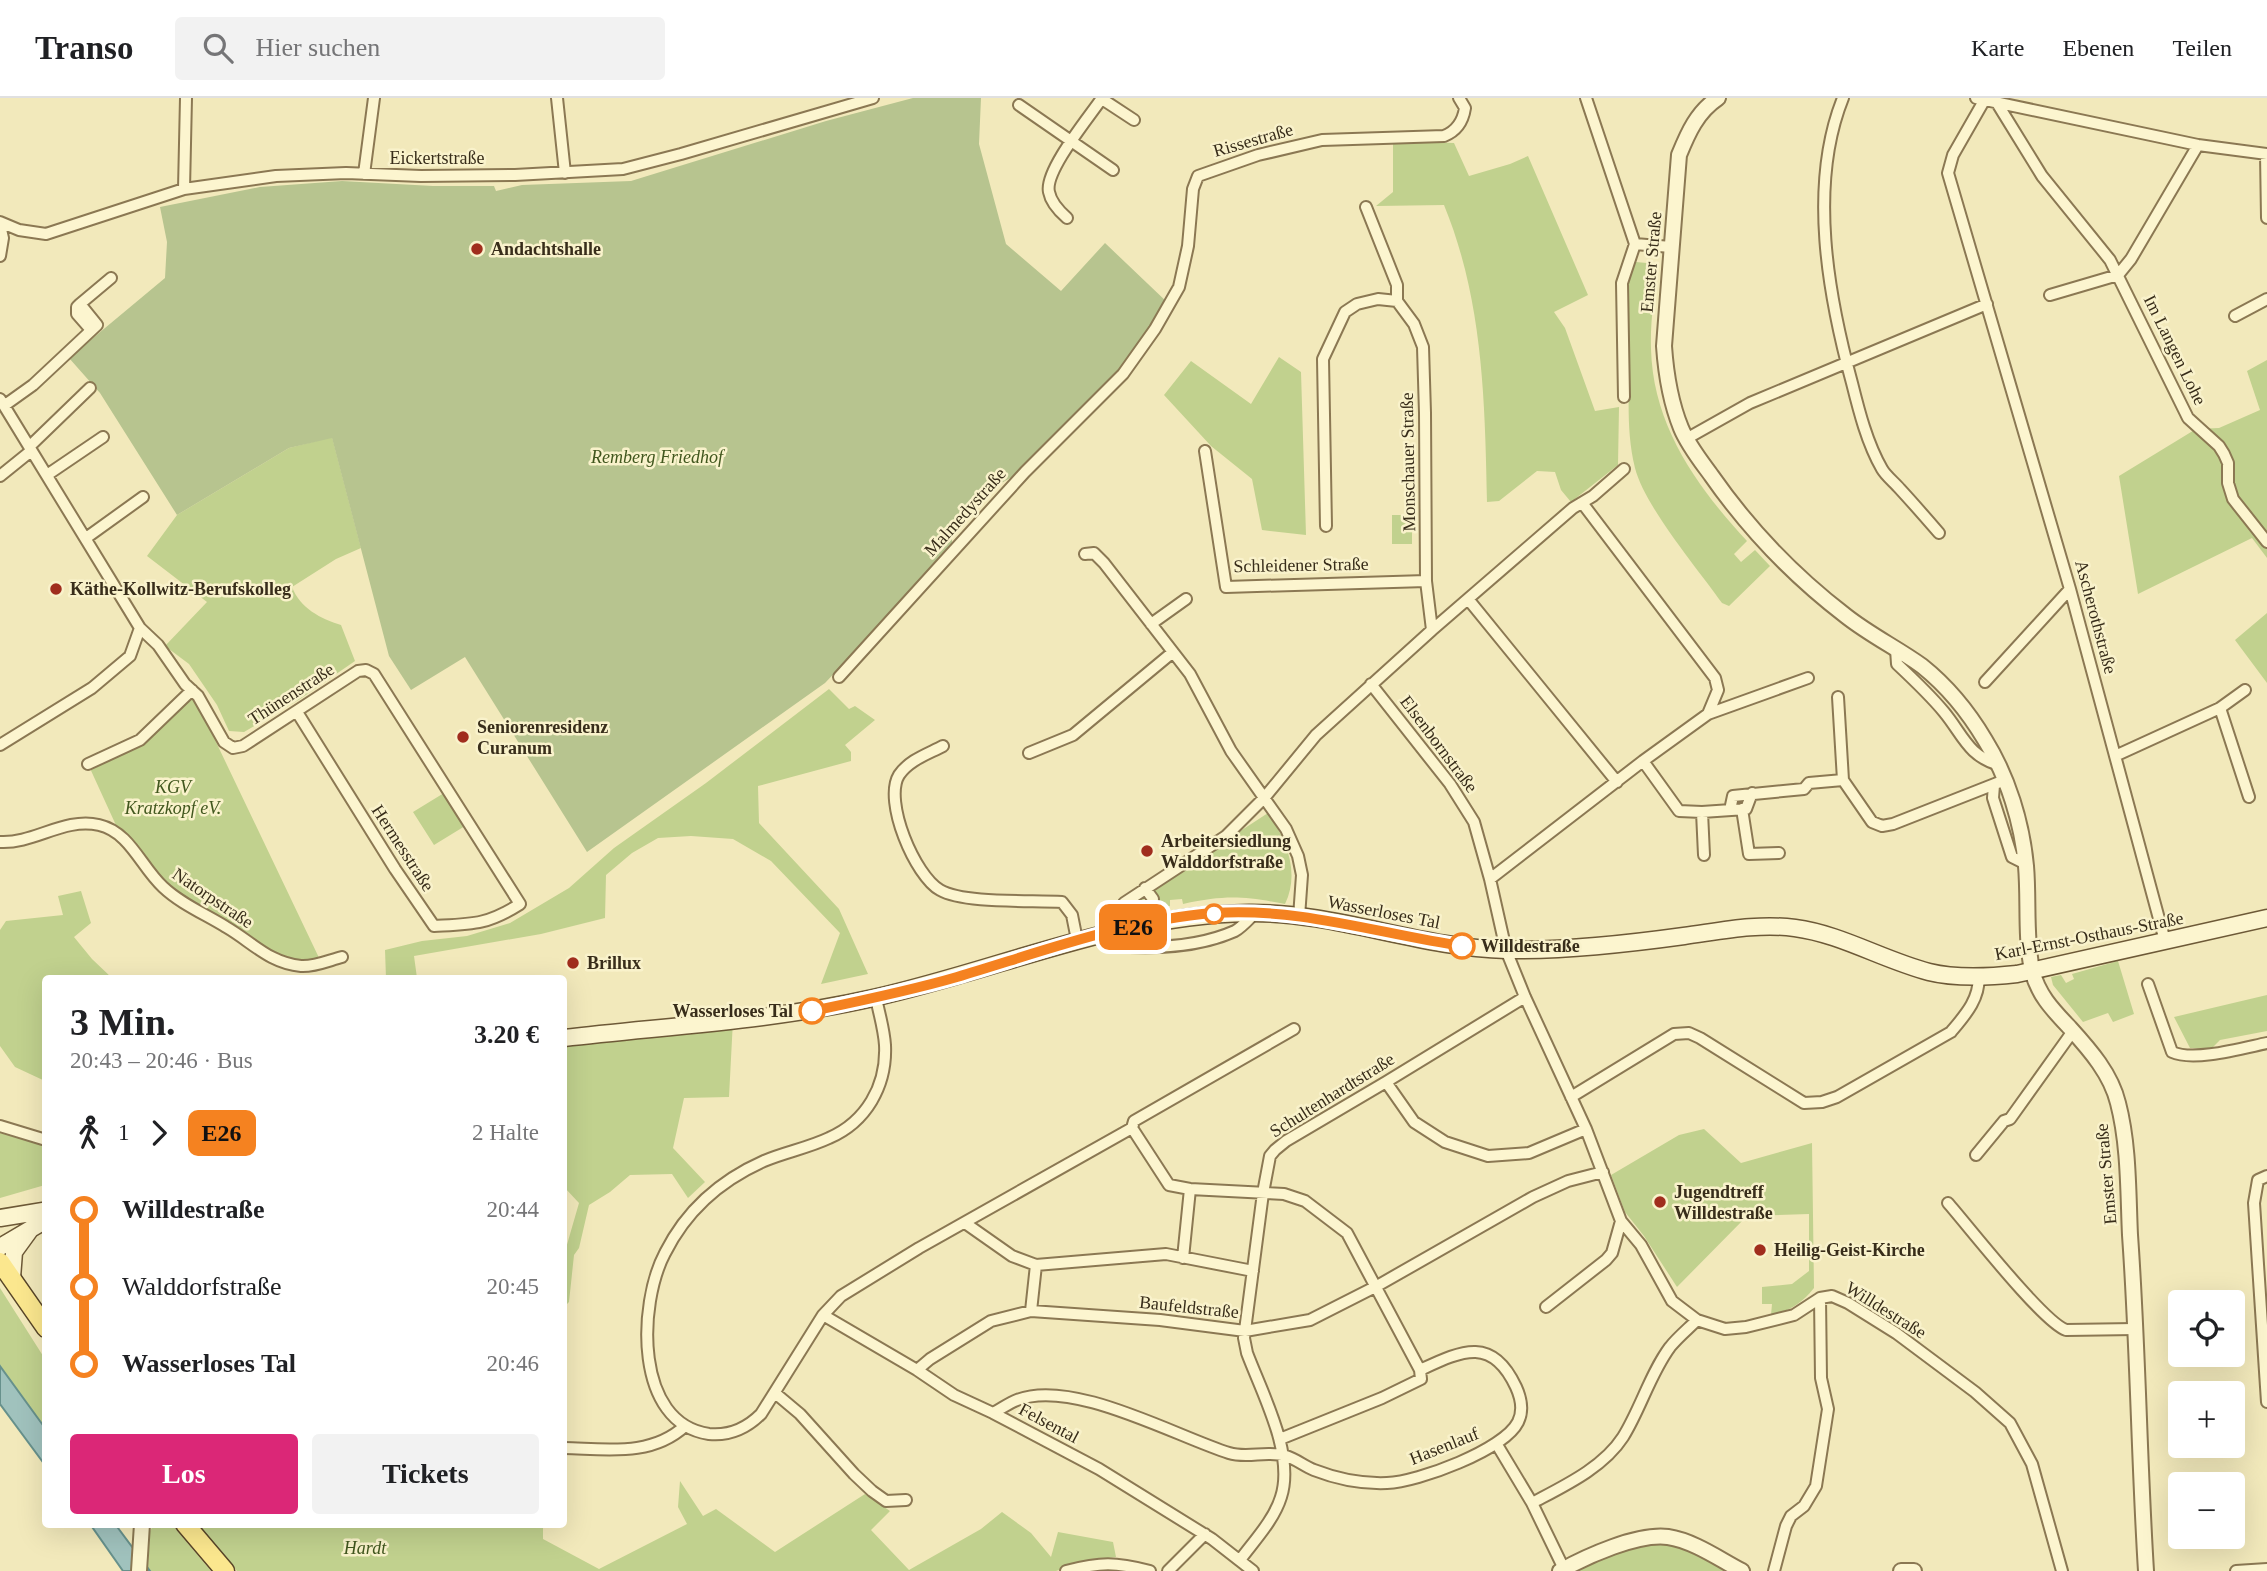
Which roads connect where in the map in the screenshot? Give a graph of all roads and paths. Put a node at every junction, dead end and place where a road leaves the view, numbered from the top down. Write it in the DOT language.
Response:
graph roads {
  1 [pos="186,98"];
  2 [pos="374,98"];
  3 [pos="557,98"];
  4 [pos="873,98"];
  5 [pos="1102,98"];
  6 [pos="1459,98"];
  7 [pos="1586,98"];
  8 [pos="1718,98"];
  9 [pos="1843,98"];
  10 [pos="1982,98"];
  11 [pos="1997,103"];
  12 [pos="1019,105"];
  13 [pos="1134,120"];
  14 [pos="1073,142"];
  15 [pos="2198,145"];
  16 [pos="2266,154"];
  17 [pos="1114,170"];
  18 [pos="565,173"];
  19 [pos="364,174"];
  20 [pos="184,189"];
  21 [pos="1366,207"];
  22 [pos="2267,218"];
  23 [pos="1067,219"];
  24 [pos="0,224"];
  25 [pos="1635,244"];
  26 [pos="1671,247"];
  27 [pos="0,256"];
  28 [pos="2118,275"];
  29 [pos="111,278"];
  30 [pos="2050,295"];
  31 [pos="2267,299"];
  32 [pos="1397,301"];
  33 [pos="1987,304"];
  34 [pos="2235,316"];
  35 [pos="1846,363"];
  36 [pos="1123,374"];
  37 [pos="90,388"];
  38 [pos="1624,397"];
  39 [pos="2,402"];
  40 [pos="103,437"];
  41 [pos="1686,439"];
  42 [pos="30,448"];
  43 [pos="1205,451"];
  44 [pos="1624,468"];
  45 [pos="47,475"];
  46 [pos="0,476"];
  47 [pos="143,497"];
  48 [pos="1583,504"];
  49 [pos="1326,526"];
  50 [pos="1939,533"];
  51 [pos="86,538"];
  52 [pos="2267,542"];
  53 [pos="1085,554"];
  54 [pos="1426,581"];
  55 [pos="2070,589"];
  56 [pos="1186,599"];
  57 [pos="1468,599"];
  58 [pos="1151,624"];
  59 [pos="140,628"];
  60 [pos="1432,629"];
  61 [pos="1173,652"];
  62 [pos="838,677"];
  63 [pos="1808,678"];
  64 [pos="1985,682"];
  65 [pos="1371,684"];
  66 [pos="192,690"];
  67 [pos="2245,690"];
  68 [pos="1838,697"];
  69 [pos="2220,708"];
  70 [pos="297,712"];
  71 [pos="1708,714"];
  72 [pos="0,746"];
  73 [pos="943,746"];
  74 [pos="1029,752"];
  75 [pos="2115,756"];
  76 [pos="1643,761"];
  77 [pos="88,764"];
  78 [pos="1843,780"];
  79 [pos="1617,782"];
  80 [pos="2000,783"];
  81 [pos="1752,793"];
  82 [pos="1265,797"];
  83 [pos="2249,797"];
  84 [pos="1742,809"];
  85 [pos="1730,810"];
  86 [pos="1702,812"];
  87 [pos="0,842"];
  88 [pos="1779,853"];
  89 [pos="1704,855"];
  90 [pos="1490,879"];
  91 [pos="1145,888"];
  92 [pos="1153,899"];
  93 [pos="1124,903"];
  94 [pos="520,904"];
  95 [pos="1255,913"];
  96 [pos="1299,917"];
  97 [pos="2267,918"];
  98 [pos="1102,933"];
  99 [pos="1077,940"];
  100 [pos="2165,941"];
  101 [pos="1506,950"];
  102 [pos="342,957"];
  103 [pos="2032,971"];
  104 [pos="1979,976"];
  105 [pos="2148,984"];
  106 [pos="1525,997"];
  107 [pos="876,998"];
  108 [pos="1294,1029"];
  109 [pos="2073,1031"];
  110 [pos="567,1038"];
  111 [pos="2267,1043"];
  112 [pos="1387,1082"];
  113 [pos="1571,1097"];
  114 [pos="0,1126"];
  115 [pos="1132,1128"];
  116 [pos="1586,1129"];
  117 [pos="42,1139"];
  118 [pos="1976,1155"];
  119 [pos="1603,1172"];
  120 [pos="2267,1176"];
  121 [pos="1190,1189"];
  122 [pos="1263,1193"];
  123 [pos="1948,1203"];
  124 [pos="42,1214"];
  125 [pos="42,1215"];
  126 [pos="42,1217"];
  127 [pos="0,1218"];
  128 [pos="1621,1221"];
  129 [pos="965,1223"];
  130 [pos="30,1230"];
  131 [pos="0,1235"];
  132 [pos="0,1247"];
  133 [pos="1182,1258"];
  134 [pos="0,1262"];
  135 [pos="1036,1265"];
  136 [pos="1253,1271"];
  137 [pos="12,1278"];
  138 [pos="1377,1286"];
  139 [pos="1820,1298"];
  140 [pos="1546,1307"];
  141 [pos="1031,1311"];
  142 [pos="823,1315"];
  143 [pos="1697,1320"];
  144 [pos="42,1322"];
  145 [pos="2135,1329"];
  146 [pos="1245,1331"];
  147 [pos="917,1370"];
  148 [pos="1420,1370"];
  149 [pos="775,1392"];
  150 [pos="2267,1402"];
  151 [pos="993,1413"];
  152 [pos="685,1426"];
  153 [pos="1280,1439"];
  154 [pos="1496,1443"];
  155 [pos="567,1448"];
  156 [pos="1283,1455"];
  157 [pos="906,1500"];
  158 [pos="1532,1503"];
  159 [pos="143,1528"];
  160 [pos="188,1528"];
  161 [pos="1205,1534"];
  162 [pos="1240,1560"];
  163 [pos="1562,1570"];
  164 [pos="2261,1570"];
  165 [pos="139,1571"];
  166 [pos="225,1571"];
  167 [pos="1066,1571"];
  168 [pos="1150,1571"];
  169 [pos="1168,1571"];
  170 [pos="1253,1571"];
  171 [pos="1742,1571"];
  172 [pos="1774,1571"];
  173 [pos="1901,1571"];
  174 [pos="1914,1571"];
  175 [pos="2062,1571"];
  176 [pos="2146,1571"];
  177 [pos="2236,1571"];
  1 -- 20 [label="street"];
  2 -- 19 [label="street"];
  3 -- 18 [label="street"];
  4 -- 18 [label="street, Eickertstraße"];
  5 -- 13 [label="street"];
  5 -- 14 [label="street"];
  6 -- 36 [label="street, Rissestraße"];
  7 -- 25 [label="street"];
  8 -- 26 [label="street, Emster Straße"];
  9 -- 35 [label="street"];
  10 -- 11 [label="street"];
  10 -- 33 [label="street, Ascherothstraße"];
  11 -- 15 [label="street"];
  11 -- 28 [label="street, Im Langen Lohe"];
  12 -- 14 [label="street"];
  14 -- 17 [label="street"];
  14 -- 23 [label="street"];
  15 -- 16 [label="street"];
  15 -- 28 [label="street"];
  16 -- 22 [label="street"];
  18 -- 19 [label="street, Eickertstraße"];
  19 -- 20 [label="street, Eickertstraße"];
  20 -- 24 [label="street, Eickertstraße"];
  21 -- 32 [label="street, Monschauer Straße"];
  24 -- 27 [label="street"];
  25 -- 26 [label="street"];
  25 -- 38 [label="street"];
  26 -- 41 [label="street, Emster Straße"];
  28 -- 30 [label="street"];
  28 -- 52 [label="street, Im Langen Lohe"];
  29 -- 39 [label="street"];
  31 -- 34 [label="street"];
  32 -- 49 [label="street"];
  32 -- 54 [label="street, Monschauer Straße"];
  33 -- 35 [label="street"];
  33 -- 55 [label="street, Ascherothstraße"];
  35 -- 41 [label="street"];
  35 -- 50 [label="street"];
  36 -- 62 [label="street, Malmedystraße"];
  37 -- 42 [label="street"];
  39 -- 42 [label="street, Thünenstraße"];
  40 -- 45 [label="street"];
  41 -- 80 [label="street, Emster Straße"];
  42 -- 45 [label="street, Thünenstraße"];
  42 -- 46 [label="street"];
  43 -- 54 [label="street, Schleidener Straße"];
  44 -- 48 [label="street"];
  45 -- 51 [label="street, Thünenstraße"];
  47 -- 51 [label="street"];
  48 -- 57 [label="street"];
  48 -- 71 [label="street"];
  51 -- 59 [label="street, Thünenstraße"];
  53 -- 58 [label="street"];
  54 -- 60 [label="street, Monschauer Straße"];
  55 -- 64 [label="street"];
  55 -- 75 [label="street, Ascherothstraße"];
  56 -- 58 [label="street"];
  57 -- 60 [label="street"];
  57 -- 79 [label="street"];
  58 -- 61 [label="street"];
  59 -- 66 [label="street, Thünenstraße"];
  59 -- 72 [label="street"];
  60 -- 65 [label="street"];
  61 -- 74 [label="street"];
  61 -- 82 [label="street"];
  63 -- 71 [label="street"];
  65 -- 82 [label="street"];
  65 -- 90 [label="street, Elsenbornstraße"];
  66 -- 70 [label="street, Thünenstraße"];
  66 -- 77 [label="street"];
  67 -- 69 [label="street"];
  68 -- 78 [label="street"];
  69 -- 75 [label="street"];
  69 -- 83 [label="street"];
  70 -- 94 [label="street, Hermesstraße"];
  70 -- 94 [label="street, Thünenstraße"];
  71 -- 76 [label="street"];
  73 -- 99 [label="street"];
  75 -- 100 [label="street, Ascherothstraße"];
  76 -- 79 [label="street"];
  76 -- 86 [label="street"];
  78 -- 80 [label="street"];
  78 -- 81 [label="street"];
  79 -- 90 [label="street"];
  80 -- 103 [label="street, Emster Straße"];
  81 -- 84 [label="street"];
  81 -- 85 [label="street"];
  82 -- 91 [label="street"];
  82 -- 96 [label="street"];
  84 -- 85 [label="street"];
  84 -- 88 [label="street"];
  85 -- 86 [label="street"];
  86 -- 89 [label="street"];
  87 -- 102 [label="street, Natorpstraße"];
  90 -- 101 [label="street, Elsenbornstraße"];
  91 -- 92 [label="street"];
  91 -- 93 [label="street"];
  95 -- 96 [label="main road, Wasserloses Tal"];
  95 -- 98 [label="main road, Wasserloses Tal"];
  95 -- 98 [label="street"];
  96 -- 101 [label="main road, Wasserloses Tal"];
  97 -- 100 [label="main road, Karl-Ernst-Osthaus-Straße"];
  98 -- 99 [label="main road, Wasserloses Tal"];
  99 -- 107 [label="main road, Wasserloses Tal"];
  100 -- 103 [label="main road, Karl-Ernst-Osthaus-Straße"];
  101 -- 104 [label="main road, Karl-Ernst-Osthaus-Straße"];
  101 -- 106 [label="street, Willdestraße"];
  103 -- 104 [label="main road, Karl-Ernst-Osthaus-Straße"];
  103 -- 109 [label="street, Emster Straße"];
  104 -- 113 [label="street"];
  105 -- 111 [label="street"];
  106 -- 112 [label="street, Schultenhardtstraße"];
  106 -- 113 [label="street, Willdestraße"];
  107 -- 110 [label="main road, Wasserloses Tal"];
  107 -- 152 [label="street"];
  108 -- 115 [label="street"];
  109 -- 118 [label="street"];
  109 -- 145 [label="street, Emster Straße"];
  112 -- 116 [label="street"];
  112 -- 122 [label="street, Schultenhardtstraße"];
  113 -- 116 [label="street, Willdestraße"];
  114 -- 117 [label="street"];
  115 -- 121 [label="street"];
  115 -- 129 [label="street"];
  116 -- 119 [label="street, Willdestraße"];
  119 -- 128 [label="street, Willdestraße"];
  119 -- 138 [label="street, Baufeldstraße"];
  120 -- 150 [label="street"];
  121 -- 122 [label="street"];
  121 -- 133 [label="street"];
  122 -- 136 [label="street, Schultenhardtstraße"];
  122 -- 138 [label="street"];
  123 -- 145 [label="street"];
  124 -- 127 [label="main road"];
  125 -- 131 [label="main road"];
  126 -- 130 [label="main road"];
  128 -- 140 [label="street"];
  128 -- 143 [label="street, Willdestraße"];
  129 -- 135 [label="street"];
  129 -- 142 [label="street"];
  130 -- 132 [label="main road"];
  130 -- 137 [label="main road"];
  133 -- 135 [label="street"];
  133 -- 136 [label="street"];
  134 -- 137 [label="main road"];
  135 -- 141 [label="street"];
  136 -- 146 [label="street, Schultenhardtstraße"];
  137 -- 144 [label="main road"];
  138 -- 146 [label="street, Baufeldstraße"];
  138 -- 148 [label="street"];
  139 -- 143 [label="street, Willdestraße"];
  139 -- 172 [label="street"];
  139 -- 175 [label="street, Willdestraße"];
  141 -- 146 [label="street, Baufeldstraße"];
  141 -- 147 [label="street, Baufeldstraße"];
  142 -- 147 [label="street, Felsental"];
  142 -- 149 [label="street"];
  143 -- 158 [label="street"];
  145 -- 176 [label="street, Emster Straße"];
  146 -- 153 [label="street, Schultenhardtstraße"];
  147 -- 151 [label="street, Felsental"];
  148 -- 153 [label="street, Hasenlauf"];
  148 -- 154 [label="street, Hasenlauf"];
  149 -- 152 [label="street"];
  149 -- 157 [label="street"];
  151 -- 156 [label="street, Hasenlauf"];
  151 -- 161 [label="street, Felsental"];
  152 -- 155 [label="street"];
  153 -- 156 [label="street, Schultenhardtstraße"];
  154 -- 156 [label="street, Hasenlauf"];
  154 -- 158 [label="street"];
  156 -- 162 [label="street, Schultenhardtstraße"];
  158 -- 163 [label="street"];
  159 -- 165 [label="street"];
  160 -- 166 [label="main road"];
  161 -- 162 [label="street, Felsental"];
  161 -- 169 [label="street"];
  162 -- 170 [label="street, Felsental"];
  163 -- 171 [label="street"];
  164 -- 177 [label="street"];
  167 -- 168 [label="street"];
  173 -- 174 [label="street"];
}
